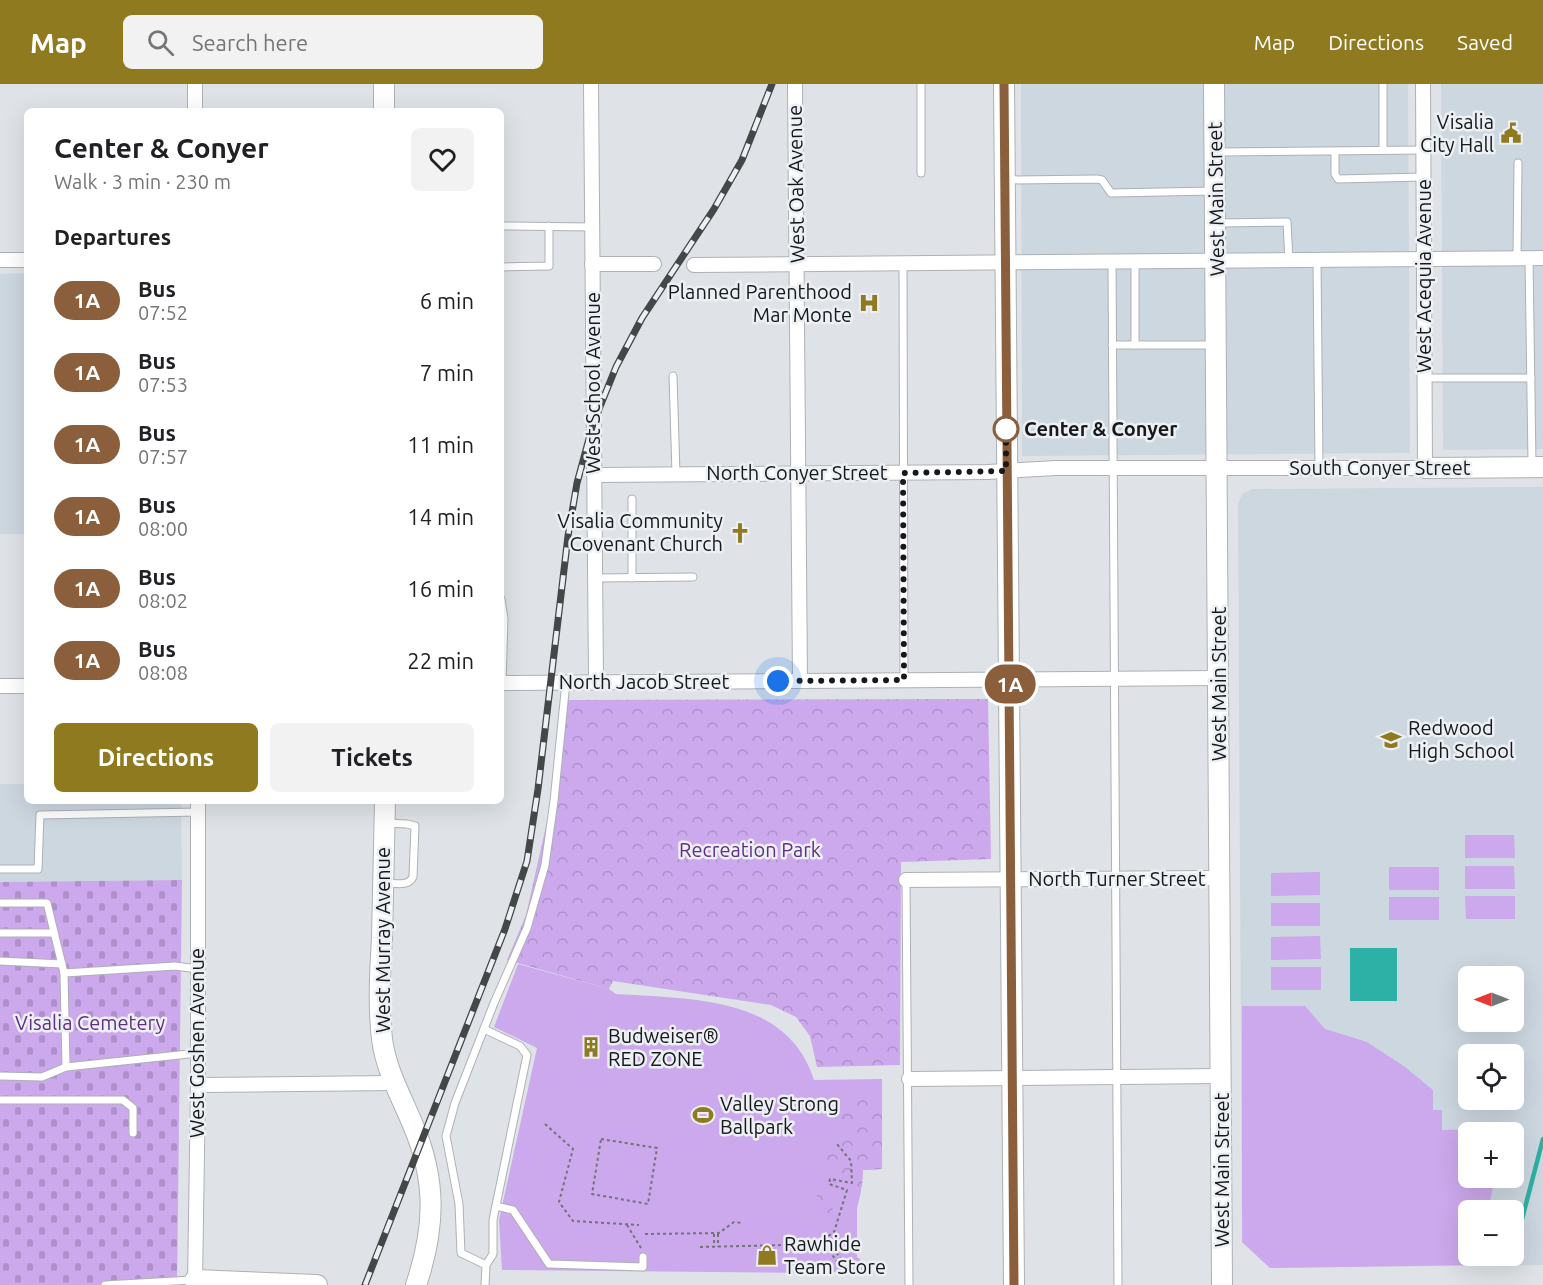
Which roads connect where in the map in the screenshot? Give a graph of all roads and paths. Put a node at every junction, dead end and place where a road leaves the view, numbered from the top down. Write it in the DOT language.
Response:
graph roads {
  1 [pos="195,84"];
  2 [pos="384,84"];
  3 [pos="591,84"];
  4 [pos="795,84"];
  5 [pos="921,84"];
  6 [pos="1004,84"];
  7 [pos="1214,84"];
  8 [pos="1383,84"];
  9 [pos="1423,84"];
  10 [pos="195,108"];
  11 [pos="384,108"];
  12 [pos="1383,150"];
  13 [pos="1424,150"];
  14 [pos="1215,152"];
  15 [pos="1335,152"];
  16 [pos="1518,163"];
  17 [pos="921,173"];
  18 [pos="1424,177"];
  19 [pos="1005,180"];
  20 [pos="1215,191"];
  21 [pos="1216,223"];
  22 [pos="504,226"];
  23 [pos="549,226"];
  24 [pos="592,227"];
  25 [pos="1530,258"];
  26 [pos="1424,259"];
  27 [pos="0,260"];
  28 [pos="24,260"];
  29 [pos="1135,260"];
  30 [pos="1112,261"];
  31 [pos="1216,261"];
  32 [pos="1288,261"];
  33 [pos="1317,261"];
  34 [pos="903,262"];
  35 [pos="1005,262"];
  36 [pos="592,264"];
  37 [pos="654,264"];
  38 [pos="797,264"];
  39 [pos="694,265"];
  40 [pos="504,267"];
  41 [pos="1113,345"];
  42 [pos="1135,345"];
  43 [pos="1217,345"];
  44 [pos="673,376"];
  45 [pos="1425,378"];
  46 [pos="1531,378"];
  47 [pos="1537,467"];
  48 [pos="1217,468"];
  49 [pos="1319,468"];
  50 [pos="1425,468"];
  51 [pos="1113,469"];
  52 [pos="1006,471"];
  53 [pos="798,473"];
  54 [pos="903,473"];
  55 [pos="676,474"];
  56 [pos="594,475"];
  57 [pos="632,499"];
  58 [pos="693,577"];
  59 [pos="595,578"];
  60 [pos="632,578"];
  61 [pos="1114,678"];
  62 [pos="1219,678"];
  63 [pos="1010,679"];
  64 [pos="800,680"];
  65 [pos="904,680"];
  66 [pos="566,682"];
  67 [pos="596,682"];
  68 [pos="504,683"];
  69 [pos="0,686"];
  70 [pos="24,686"];
  71 [pos="385,804"];
  72 [pos="198,807"];
  73 [pos="384,823"];
  74 [pos="0,869"];
  75 [pos="1116,878"];
  76 [pos="1220,878"];
  77 [pos="1011,879"];
  78 [pos="906,880"];
  79 [pos="383,883"];
  80 [pos="0,903"];
  81 [pos="0,933"];
  82 [pos="54,933"];
  83 [pos="0,961"];
  84 [pos="62,964"];
  85 [pos="198,969"];
  86 [pos="64,973"];
  87 [pos="484,1029"];
  88 [pos="198,1053"];
  89 [pos="66,1067"];
  90 [pos="0,1076"];
  91 [pos="1221,1076"];
  92 [pos="1117,1077"];
  93 [pos="1012,1078"];
  94 [pos="909,1079"];
  95 [pos="393,1083"];
  96 [pos="198,1085"];
  97 [pos="0,1100"];
  98 [pos="545,1124"];
  99 [pos="133,1133"];
  100 [pos="837,1144"];
  101 [pos="592,1194"];
  102 [pos="496,1206"];
  103 [pos="743,1223"];
  104 [pos="626,1224"];
  105 [pos="639,1225"];
  106 [pos="716,1233"];
  107 [pos="645,1234"];
  108 [pos="826,1238"];
  109 [pos="822,1241"];
  110 [pos="700,1246"];
  111 [pos="716,1246"];
  112 [pos="643,1257"];
  113 [pos="486,1265"];
  114 [pos="195,1283"];
  115 [pos="105,1285"];
  116 [pos="317,1285"];
  117 [pos="416,1285"];
  118 [pos="485,1285"];
  119 [pos="909,1285"];
  120 [pos="1014,1285"];
  121 [pos="1118,1285"];
  122 [pos="1222,1285"];
  1 -- 10 [label="street"];
  2 -- 11 [label="street"];
  3 -- 24 [label="street, West School Avenue"];
  4 -- 38 [label="street, West Oak Avenue"];
  5 -- 17 [label="lane"];
  6 -- 19 [label="street"];
  7 -- 14 [label="street, West Main Street"];
  8 -- 12 [label="lane"];
  9 -- 13 [label="street, West Acequia Avenue"];
  12 -- 13 [label="lane"];
  12 -- 15 [label="lane"];
  13 -- 18 [label="street, West Acequia Avenue"];
  14 -- 15 [label="lane"];
  14 -- 20 [label="street, West Main Street"];
  15 -- 18 [label="lane"];
  16 -- 25 [label="lane"];
  18 -- 26 [label="street, West Acequia Avenue"];
  19 -- 20 [label="lane"];
  19 -- 35 [label="street"];
  20 -- 21 [label="street, West Main Street"];
  21 -- 31 [label="street, West Main Street"];
  21 -- 32 [label="lane"];
  22 -- 23 [label="lane"];
  23 -- 24 [label="lane"];
  23 -- 40 [label="lane"];
  24 -- 36 [label="street, West School Avenue"];
  25 -- 26 [label="street"];
  25 -- 46 [label="lane"];
  26 -- 33 [label="street"];
  26 -- 45 [label="street, West Acequia Avenue"];
  27 -- 28 [label="street"];
  29 -- 30 [label="street"];
  29 -- 31 [label="street"];
  29 -- 42 [label="lane"];
  30 -- 35 [label="street"];
  30 -- 41 [label="lane"];
  31 -- 32 [label="street"];
  31 -- 43 [label="street, West Main Street"];
  32 -- 33 [label="street"];
  33 -- 49 [label="lane"];
  34 -- 35 [label="street"];
  34 -- 38 [label="street"];
  34 -- 54 [label="lane"];
  35 -- 52 [label="street"];
  36 -- 37 [label="street"];
  36 -- 56 [label="street, West School Avenue"];
  38 -- 39 [label="street"];
  38 -- 53 [label="street, West Oak Avenue"];
  41 -- 42 [label="lane"];
  41 -- 51 [label="lane"];
  42 -- 43 [label="lane"];
  43 -- 48 [label="street, West Main Street"];
  44 -- 55 [label="lane"];
  45 -- 46 [label="lane"];
  45 -- 50 [label="street, West Acequia Avenue"];
  46 -- 47 [label="lane"];
  47 -- 50 [label="street, South Conyer Street"];
  48 -- 49 [label="street, South Conyer Street"];
  48 -- 51 [label="street, North Conyer Street"];
  48 -- 62 [label="street, West Main Street"];
  49 -- 50 [label="street, South Conyer Street"];
  51 -- 52 [label="street, North Conyer Street"];
  51 -- 61 [label="lane"];
  52 -- 54 [label="street, North Conyer Street"];
  52 -- 63 [label="street"];
  53 -- 54 [label="street, North Conyer Street"];
  53 -- 55 [label="street, North Conyer Street"];
  53 -- 64 [label="street, West Oak Avenue"];
  54 -- 65 [label="lane"];
  55 -- 56 [label="street, North Conyer Street"];
  56 -- 59 [label="street, West School Avenue"];
  57 -- 60 [label="lane"];
  58 -- 60 [label="lane"];
  59 -- 60 [label="lane"];
  59 -- 67 [label="street, West School Avenue"];
  61 -- 62 [label="street, North Jacob Street"];
  61 -- 63 [label="street, North Jacob Street"];
  61 -- 75 [label="lane"];
  62 -- 76 [label="street, West Main Street"];
  63 -- 65 [label="street, North Jacob Street"];
  63 -- 77 [label="street"];
  64 -- 65 [label="street, North Jacob Street"];
  64 -- 67 [label="street, North Jacob Street"];
  66 -- 67 [label="street, North Jacob Street"];
  66 -- 68 [label="street, North Jacob Street"];
  66 -- 87 [label="lane"];
  69 -- 70 [label="street"];
  71 -- 73 [label="street, West Murray Avenue"];
  72 -- 74 [label="lane"];
  72 -- 85 [label="street, West Goshen Avenue"];
  73 -- 79 [label="street, West Murray Avenue"];
  73 -- 79 [label="lane"];
  75 -- 76 [label="street, North Turner Street"];
  75 -- 77 [label="street, North Turner Street"];
  75 -- 92 [label="lane"];
  76 -- 91 [label="street, West Main Street"];
  77 -- 78 [label="street, North Turner Street"];
  77 -- 93 [label="street"];
  78 -- 94 [label="lane"];
  79 -- 95 [label="street, West Murray Avenue"];
  80 -- 82 [label="lane"];
  81 -- 82 [label="lane"];
  82 -- 84 [label="lane"];
  83 -- 84 [label="lane"];
  84 -- 86 [label="lane"];
  85 -- 86 [label="lane"];
  85 -- 88 [label="street, West Goshen Avenue"];
  86 -- 89 [label="lane"];
  87 -- 102 [label="lane"];
  87 -- 113 [label="lane"];
  88 -- 89 [label="lane"];
  88 -- 96 [label="street, West Goshen Avenue"];
  89 -- 90 [label="lane"];
  91 -- 92 [label="street"];
  91 -- 122 [label="street, West Main Street"];
  92 -- 93 [label="street"];
  92 -- 121 [label="lane"];
  93 -- 94 [label="street"];
  93 -- 120 [label="street"];
  94 -- 119 [label="lane"];
  95 -- 96 [label="street"];
  95 -- 117 [label="street, West Murray Avenue"];
  96 -- 114 [label="street, West Goshen Avenue"];
  97 -- 99 [label="lane"];
  98 -- 104 [label="path"];
  100 -- 108 [label="path"];
  101 -- 101 [label="path"];
  102 -- 112 [label="lane"];
  102 -- 113 [label="lane"];
  103 -- 106 [label="path"];
  104 -- 105 [label="path"];
  104 -- 112 [label="path"];
  106 -- 107 [label="path"];
  106 -- 111 [label="path"];
  108 -- 109 [label="path"];
  108 -- 109 [label="path"];
  109 -- 111 [label="path"];
  110 -- 111 [label="path"];
  113 -- 118 [label="lane"];
  114 -- 115 [label="lane"];
  114 -- 116 [label="street"];
}
